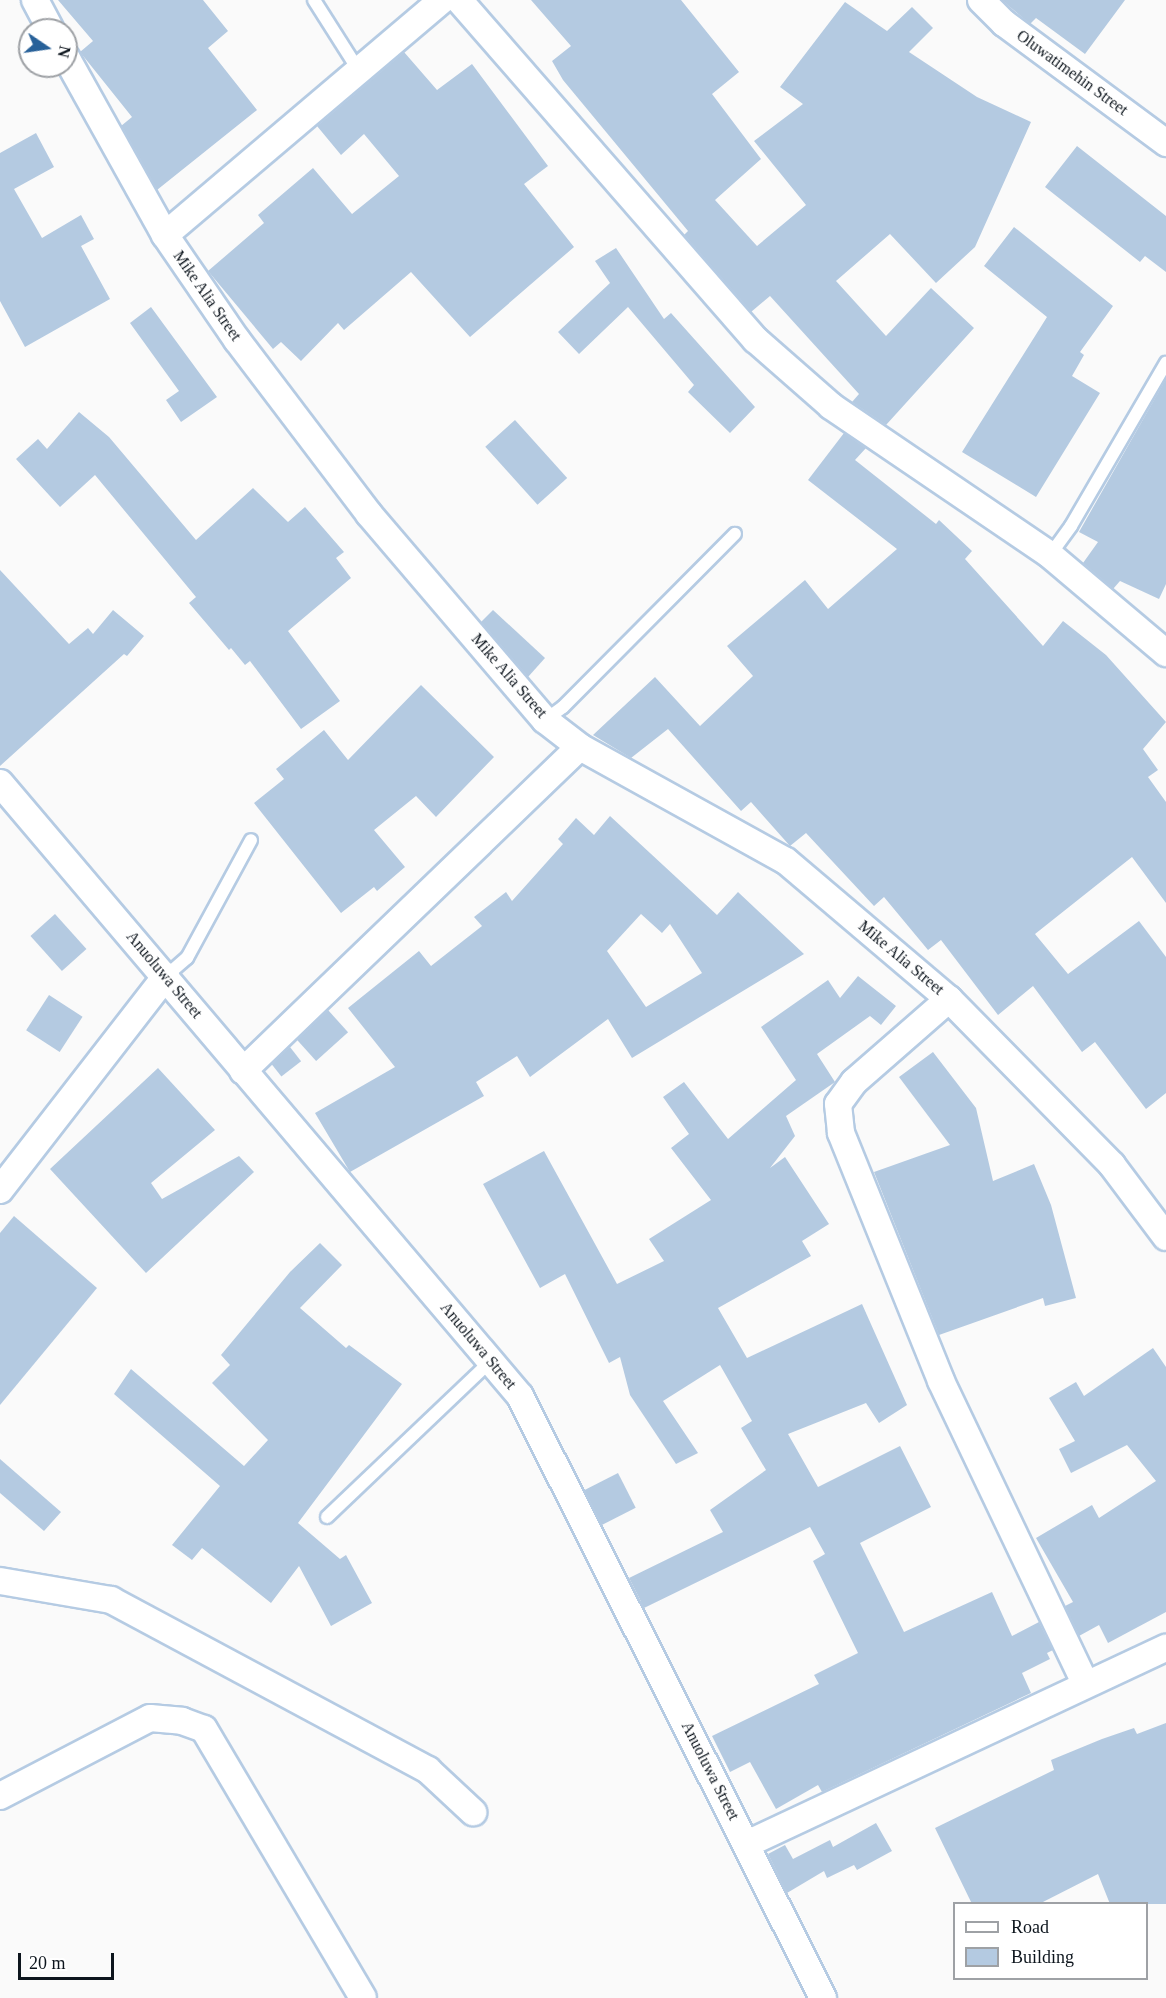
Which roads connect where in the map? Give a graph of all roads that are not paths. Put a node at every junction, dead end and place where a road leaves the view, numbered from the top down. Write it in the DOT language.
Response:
graph roads {
  1 [pos="35,0"];
  2 [pos="314,0"];
  3 [pos="442,0"];
  4 [pos="459,0"];
  5 [pos="981,0"];
  6 [pos="45,18"];
  7 [pos="359,71"];
  8 [pos="78,78"];
  9 [pos="1166,142"];
  10 [pos="165,235"];
  11 [pos="1166,363"];
  12 [pos="735,534"];
  13 [pos="1050,555"];
  14 [pos="1166,653"];
  15 [pos="545,720"];
  16 [pos="580,747"];
  17 [pos="0,783"];
  18 [pos="251,840"];
  19 [pos="166,976"];
  20 [pos="950,999"];
  21 [pos="243,1071"];
  22 [pos="0,1190"];
  23 [pos="1166,1237"];
  24 [pos="491,1361"];
  25 [pos="327,1517"];
  26 [pos="0,1581"];
  27 [pos="1166,1648"];
  28 [pos="1085,1683"];
  29 [pos="0,1796"];
  30 [pos="473,1812"];
  31 [pos="747,1844"];
  32 [pos="363,1998"];
  33 [pos="823,1998"];
  1 -- 6 [label="street"];
  2 -- 7 [label="lane"];
  3 -- 7 [label="street"];
  4 -- 13 [label="street"];
  5 -- 9 [label="street, Oluwatimehin Street"];
  7 -- 10 [label="street"];
  8 -- 10 [label="street, Mike Alia Street"];
  10 -- 15 [label="street, Mike Alia Street"];
  11 -- 13 [label="lane"];
  12 -- 15 [label="lane"];
  13 -- 14 [label="street"];
  15 -- 16 [label="street, Mike Alia Street"];
  16 -- 20 [label="street, Mike Alia Street"];
  16 -- 21 [label="street"];
  17 -- 19 [label="street, Anuoluwa Street"];
  18 -- 19 [label="lane"];
  19 -- 21 [label="street, Anuoluwa Street"];
  19 -- 22 [label="street"];
  20 -- 23 [label="street, Mike Alia Street"];
  20 -- 28 [label="street"];
  21 -- 24 [label="street, Anuoluwa Street"];
  24 -- 25 [label="lane"];
  24 -- 31 [label="street, Anuoluwa Street"];
  26 -- 30 [label="street"];
  27 -- 28 [label="street"];
  28 -- 31 [label="street"];
  29 -- 32 [label="street"];
  31 -- 33 [label="street, Anuoluwa Street"];
}
